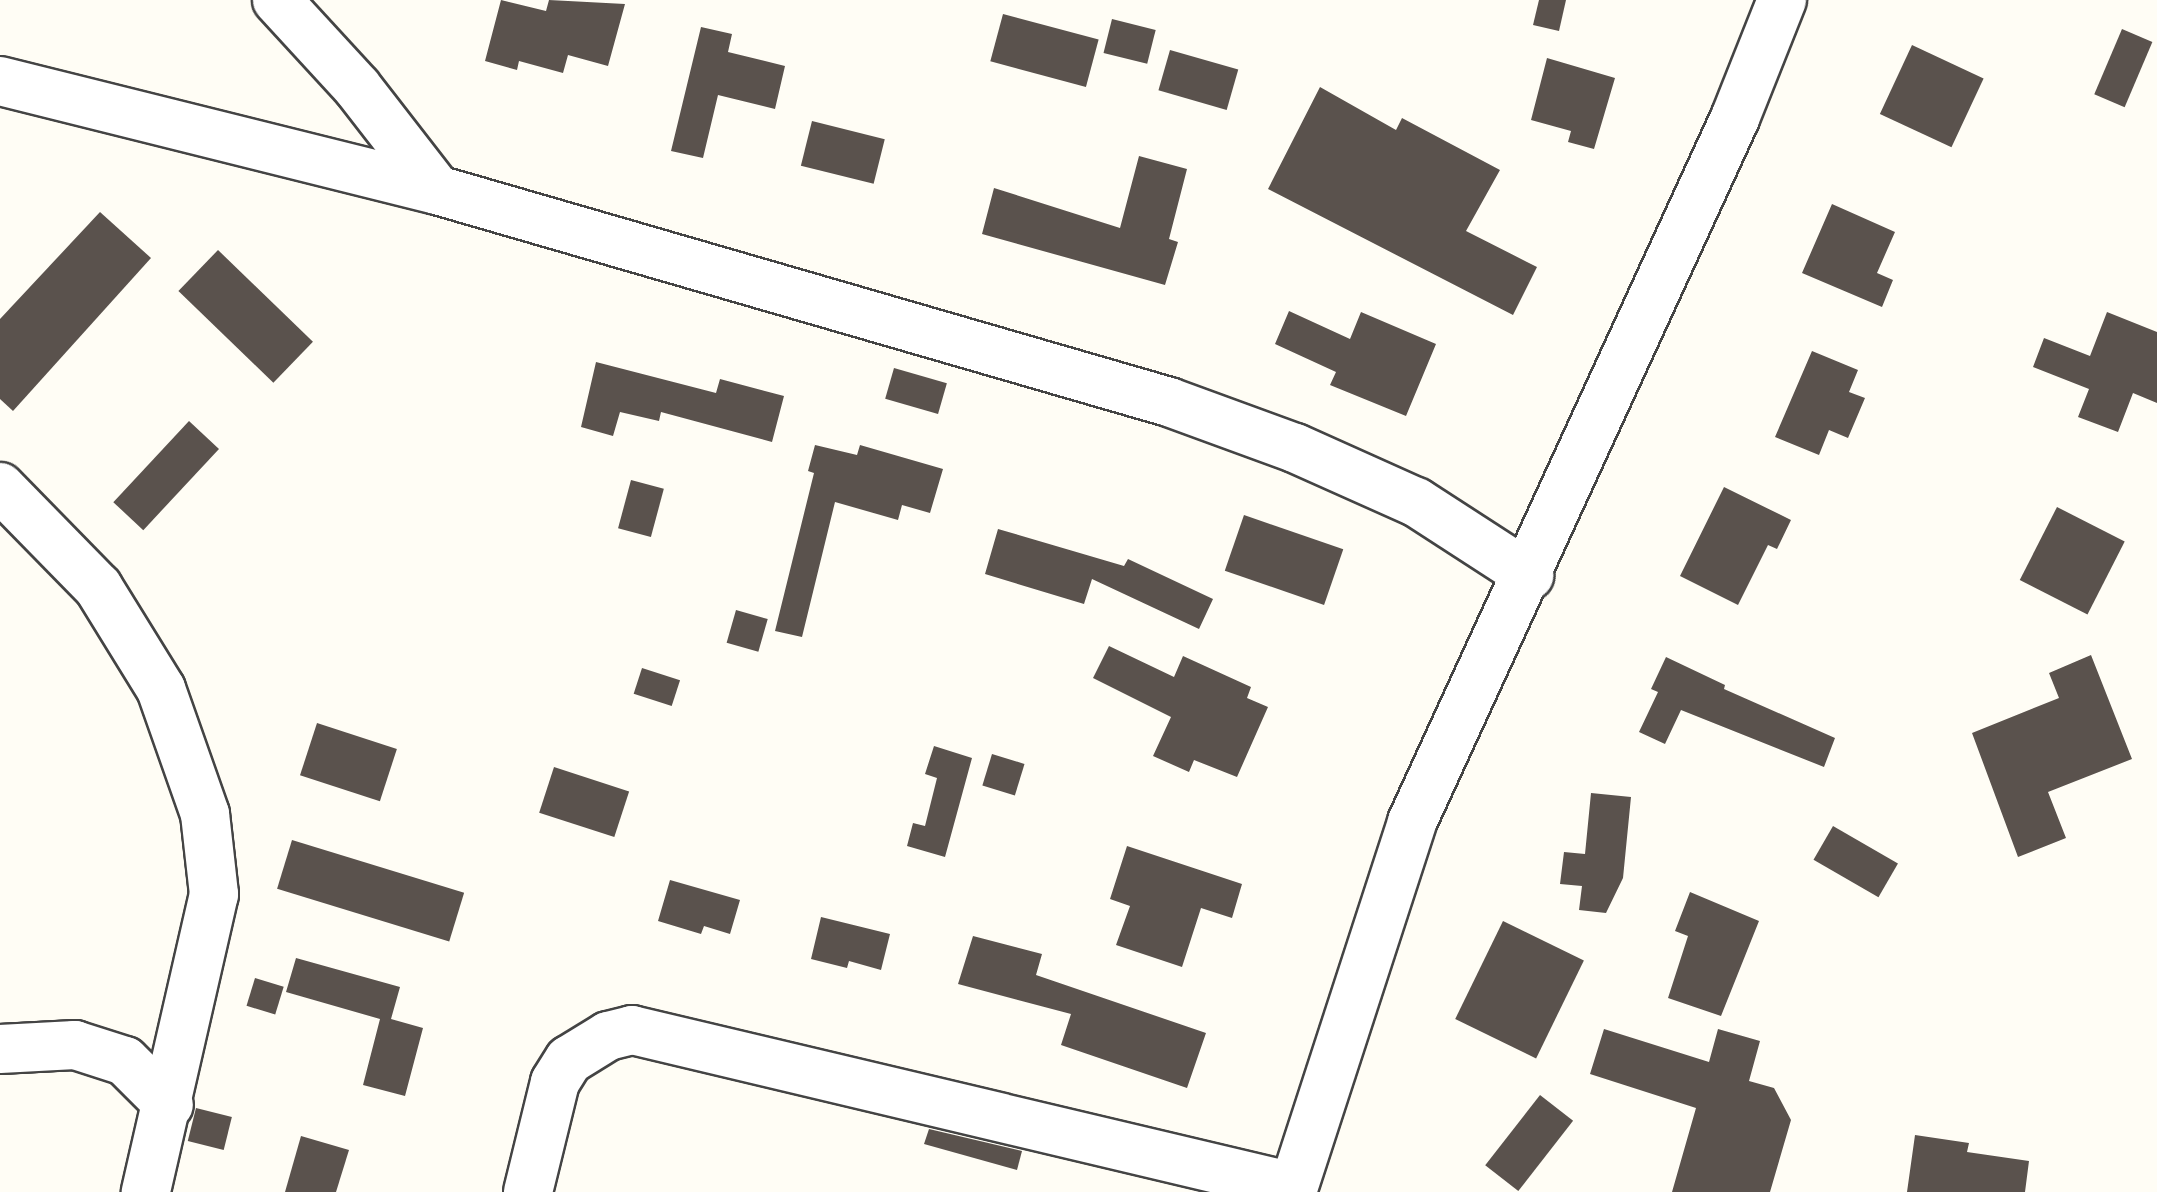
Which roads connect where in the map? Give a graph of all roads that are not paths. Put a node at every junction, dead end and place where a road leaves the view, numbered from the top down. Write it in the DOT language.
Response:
graph roads {
  1 [pos="277,0"];
  2 [pos="1782,0"];
  3 [pos="0,81"];
  4 [pos="437,190"];
  5 [pos="0,487"];
  6 [pos="1529,575"];
  7 [pos="0,1049"];
  8 [pos="169,1106"];
  9 [pos="1292,1190"];
  10 [pos="146,1192"];
  11 [pos="528,1192"];
  1 -- 4 [label="street"];
  2 -- 6 [label="street"];
  3 -- 4 [label="street"];
  4 -- 6 [label="street"];
  5 -- 8 [label="street"];
  6 -- 9 [label="street"];
  7 -- 8 [label="street"];
  8 -- 10 [label="street"];
  9 -- 11 [label="street"];
}
